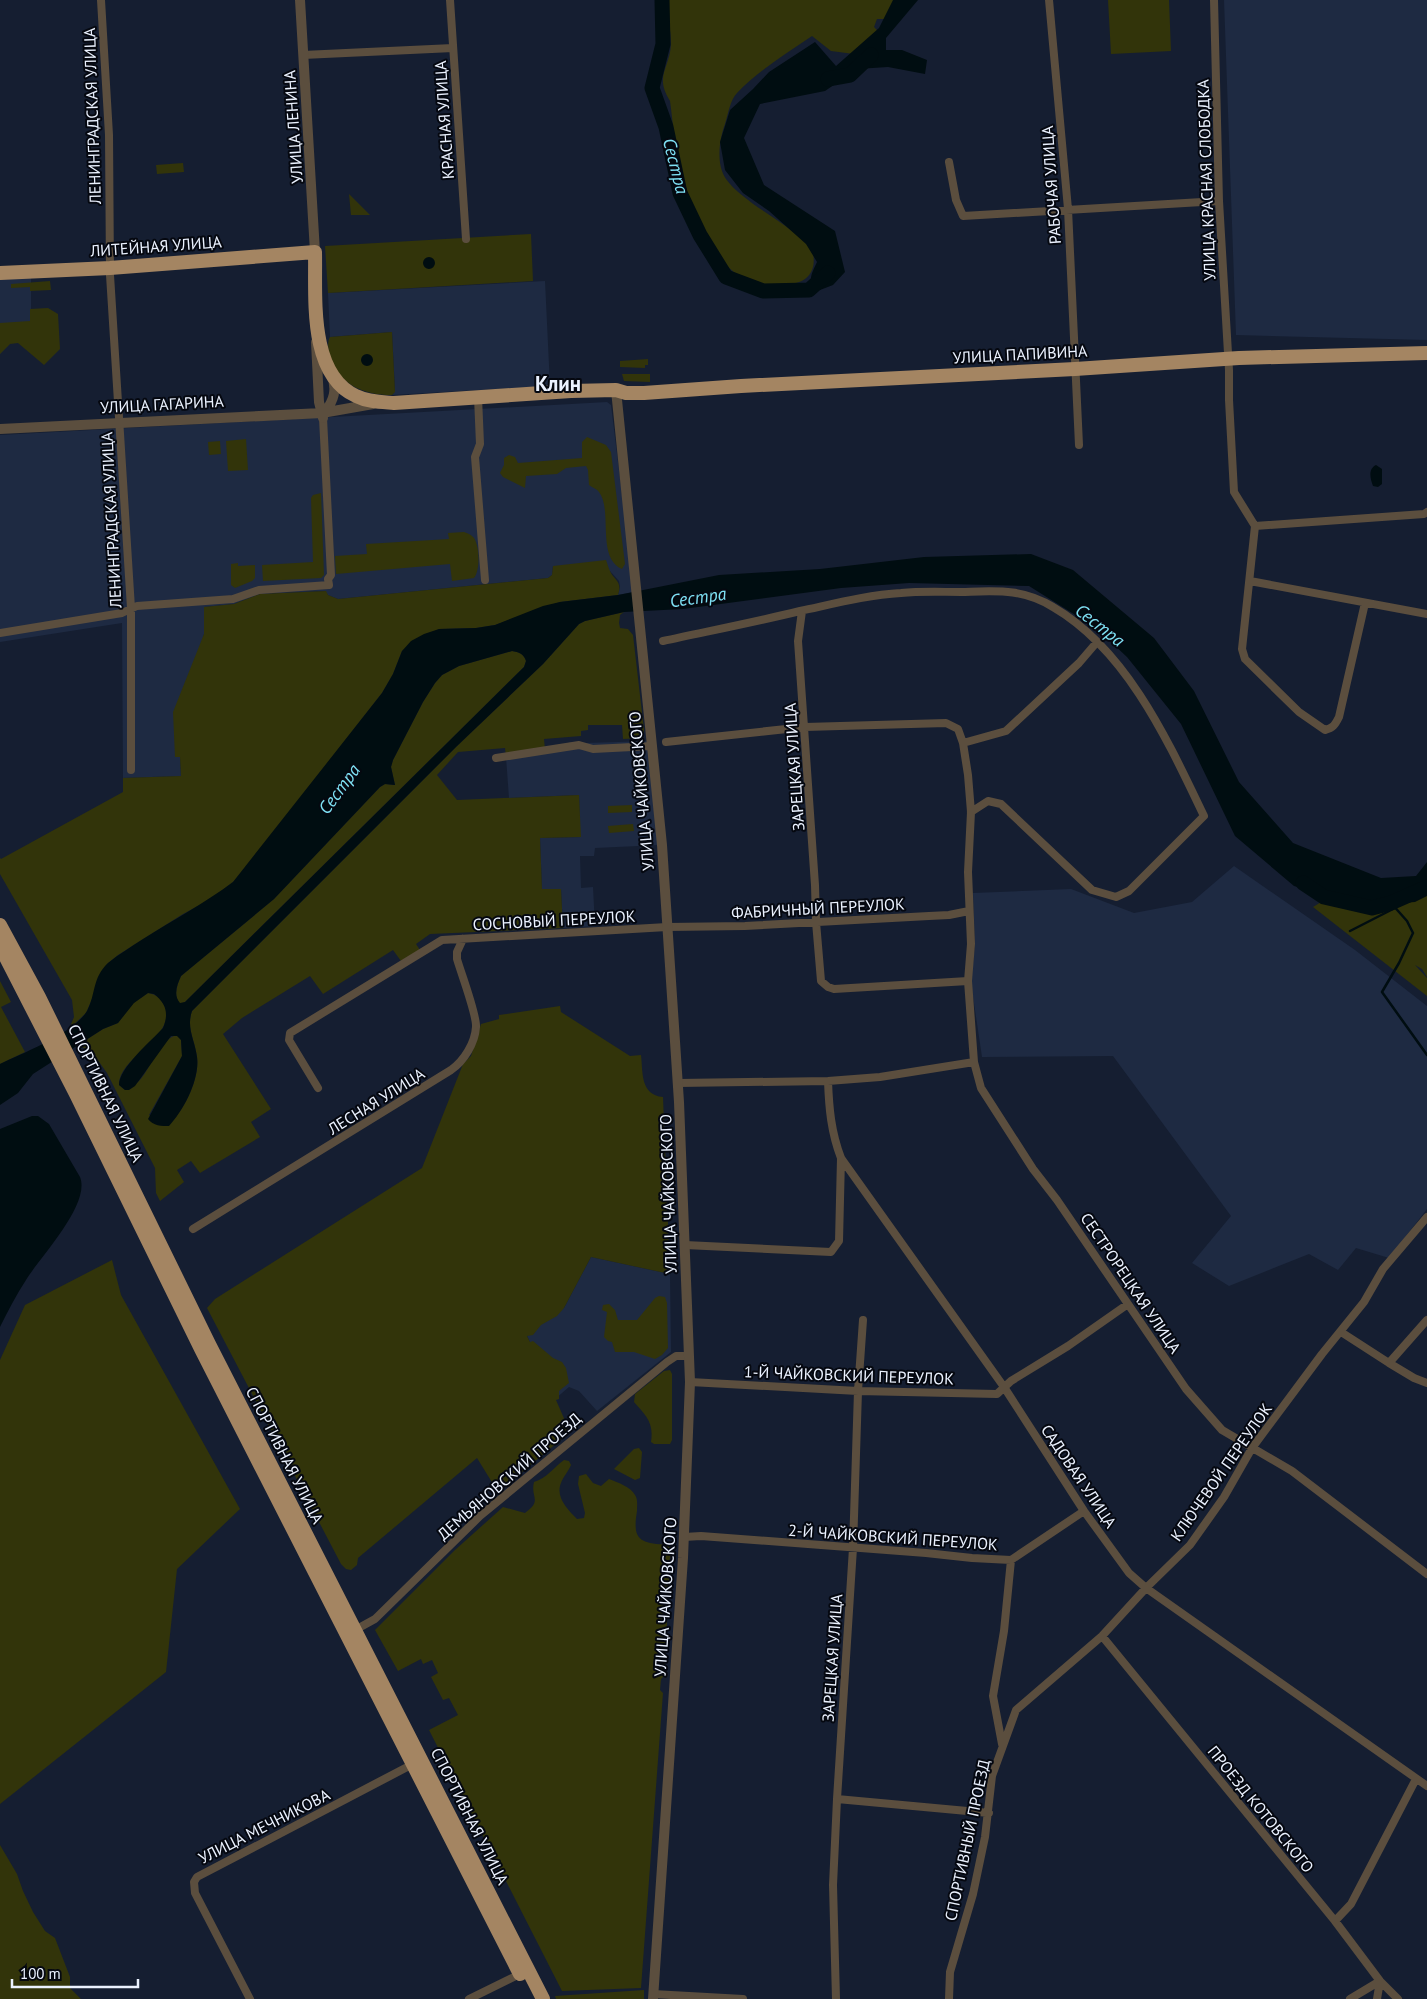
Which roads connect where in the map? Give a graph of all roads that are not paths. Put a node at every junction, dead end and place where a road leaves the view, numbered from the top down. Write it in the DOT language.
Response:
graph roads {
  1 [pos="101,0"];
  2 [pos="300,0"];
  3 [pos="450,0"];
  4 [pos="1049,0"];
  5 [pos="1214,0"];
  6 [pos="453,48"];
  7 [pos="303,55"];
  8 [pos="950,162"];
  9 [pos="1219,201"];
  10 [pos="1068,209"];
  11 [pos="466,239"];
  12 [pos="314,252"];
  13 [pos="110,268"];
  14 [pos="0,273"];
  15 [pos="316,318"];
  16 [pos="1427,353"];
  17 [pos="1229,358"];
  18 [pos="1075,369"];
  19 [pos="330,370"];
  20 [pos="616,390"];
  21 [pos="478,397"];
  22 [pos="394,403"];
  23 [pos="323,414"];
  24 [pos="119,423"];
  25 [pos="0,429"];
  26 [pos="1079,445"];
  27 [pos="1427,512"];
  28 [pos="1255,526"];
  29 [pos="485,580"];
  30 [pos="1250,581"];
  31 [pos="1365,603"];
  32 [pos="131,608"];
  33 [pos="802,611"];
  34 [pos="1427,614"];
  35 [pos="0,633"];
  36 [pos="663,641"];
  37 [pos="1097,642"];
  38 [pos="805,727"];
  39 [pos="666,742"];
  40 [pos="963,743"];
  41 [pos="652,746"];
  42 [pos="496,758"];
  43 [pos="132,770"];
  44 [pos="971,812"];
  45 [pos="969,911"];
  46 [pos="816,922"];
  47 [pos="0,925"];
  48 [pos="667,927"];
  49 [pos="463,939"];
  50 [pos="0,946"];
  51 [pos="968,981"];
  52 [pos="34,998"];
  53 [pos="974,1062"];
  54 [pos="828,1081"];
  55 [pos="678,1083"];
  56 [pos="318,1088"];
  57 [pos="81,1091"];
  58 [pos="841,1158"];
  59 [pos="1427,1217"];
  60 [pos="193,1229"];
  61 [pos="685,1245"];
  62 [pos="1128,1304"];
  63 [pos="863,1320"];
  64 [pos="1427,1320"];
  65 [pos="1341,1332"];
  66 [pos="689,1356"];
  67 [pos="1389,1363"];
  68 [pos="690,1382"];
  69 [pos="1427,1382"];
  70 [pos="1004,1388"];
  71 [pos="858,1391"];
  72 [pos="1252,1448"];
  73 [pos="1084,1510"];
  74 [pos="684,1536"];
  75 [pos="853,1548"];
  76 [pos="1011,1560"];
  77 [pos="1426,1570"];
  78 [pos="1146,1588"];
  79 [pos="355,1630"];
  80 [pos="1102,1636"];
  81 [pos="1002,1746"];
  82 [pos="413,1764"];
  83 [pos="1416,1778"];
  84 [pos="1427,1786"];
  85 [pos="836,1799"];
  86 [pos="989,1813"];
  87 [pos="1335,1921"];
  88 [pos="520,1974"];
  89 [pos="1380,1981"];
  90 [pos="653,1997"];
  91 [pos="250,1999"];
  92 [pos="469,1999"];
  93 [pos="532,1999"];
  94 [pos="543,1999"];
  95 [pos="743,1999"];
  96 [pos="836,1999"];
  97 [pos="949,1999"];
  98 [pos="1350,1999"];
  99 [pos="1377,1999"];
  100 [pos="1398,1999"];
  1 -- 13 [label="street, ЛЕНИНГРАДСКАЯ УЛИЦА"];
  2 -- 7 [label="street, УЛИЦА ЛЕНИНА"];
  3 -- 6 [label="street, КРАСНАЯ УЛИЦА"];
  4 -- 10 [label="street, РАБОЧАЯ УЛИЦА"];
  5 -- 9 [label="street, УЛИЦА КРАСНАЯ СЛОБОДКА"];
  6 -- 7 [label="street"];
  6 -- 11 [label="street, КРАСНАЯ УЛИЦА"];
  7 -- 12 [label="street, УЛИЦА ЛЕНИНА"];
  8 -- 10 [label="street"];
  9 -- 10 [label="street"];
  9 -- 17 [label="street, УЛИЦА КРАСНАЯ СЛОБОДКА"];
  10 -- 18 [label="street, РАБОЧАЯ УЛИЦА"];
  12 -- 13 [label="highway, ЛИТЕЙНАЯ УЛИЦА"];
  12 -- 15 [label="highway"];
  13 -- 14 [label="highway, ЛИТЕЙНАЯ УЛИЦА"];
  13 -- 24 [label="street, ЛЕНИНГРАДСКАЯ УЛИЦА"];
  15 -- 19 [label="highway"];
  15 -- 23 [label="street"];
  16 -- 17 [label="highway, УЛИЦА ПАПИВИНА"];
  17 -- 18 [label="highway, УЛИЦА ПАПИВИНА"];
  17 -- 28 [label="street, УЛИЦА КРАСНАЯ СЛОБОДКА"];
  18 -- 20 [label="highway, УЛИЦА ПАПИВИНА"];
  18 -- 26 [label="street, РАБОЧАЯ УЛИЦА"];
  19 -- 22 [label="highway"];
  19 -- 23 [label="street"];
  20 -- 21 [label="highway, УЛИЦА ГАГАРИНА"];
  20 -- 41 [label="street, УЛИЦА ЧАЙКОВСКОГО"];
  21 -- 22 [label="highway, УЛИЦА ГАГАРИНА"];
  21 -- 29 [label="street"];
  22 -- 23 [label="street, УЛИЦА ГАГАРИНА"];
  23 -- 24 [label="street, УЛИЦА ГАГАРИНА"];
  23 -- 32 [label="street"];
  24 -- 25 [label="street, УЛИЦА ГАГАРИНА"];
  24 -- 32 [label="street, ЛЕНИНГРАДСКАЯ УЛИЦА"];
  27 -- 28 [label="street"];
  28 -- 30 [label="street"];
  30 -- 31 [label="street"];
  30 -- 31 [label="street"];
  31 -- 34 [label="street"];
  32 -- 35 [label="street"];
  32 -- 43 [label="street, ЛЕНИНГРАДСКАЯ УЛИЦА"];
  33 -- 36 [label="street"];
  33 -- 37 [label="street"];
  33 -- 38 [label="street, ЗАРЕЦКАЯ УЛИЦА"];
  37 -- 40 [label="street"];
  37 -- 44 [label="street"];
  38 -- 39 [label="street"];
  38 -- 40 [label="street"];
  38 -- 46 [label="street, ЗАРЕЦКАЯ УЛИЦА"];
  40 -- 44 [label="street, СЕСТРОРЕЦКАЯ УЛИЦА"];
  41 -- 42 [label="street"];
  41 -- 48 [label="street, УЛИЦА ЧАЙКОВСКОГО"];
  44 -- 45 [label="street, СЕСТРОРЕЦКАЯ УЛИЦА"];
  45 -- 46 [label="street, ФАБРИЧНЫЙ ПЕРЕУЛОК"];
  45 -- 51 [label="street, СЕСТРОРЕЦКАЯ УЛИЦА"];
  46 -- 48 [label="street, ФАБРИЧНЫЙ ПЕРЕУЛОК"];
  46 -- 51 [label="street, ЗАРЕЦКАЯ УЛИЦА"];
  47 -- 52 [label="highway, СПОРТИВНАЯ УЛИЦА"];
  48 -- 49 [label="street, СОСНОВЫЙ ПЕРЕУЛОК"];
  48 -- 55 [label="street, УЛИЦА ЧАЙКОВСКОГО"];
  49 -- 56 [label="street, СОСНОВЫЙ ПЕРЕУЛОК"];
  49 -- 60 [label="street, ЛЕСНАЯ УЛИЦА"];
  50 -- 52 [label="highway, СПОРТИВНАЯ УЛИЦА"];
  51 -- 53 [label="street, СЕСТРОРЕЦКАЯ УЛИЦА"];
  52 -- 57 [label="highway, СПОРТИВНАЯ УЛИЦА"];
  53 -- 54 [label="street"];
  53 -- 62 [label="street, СЕСТРОРЕЦКАЯ УЛИЦА"];
  54 -- 55 [label="street"];
  54 -- 58 [label="street, САДОВАЯ УЛИЦА"];
  55 -- 61 [label="street, УЛИЦА ЧАЙКОВСКОГО"];
  57 -- 79 [label="highway, СПОРТИВНАЯ УЛИЦА"];
  57 -- 82 [label="highway, СПОРТИВНАЯ УЛИЦА"];
  58 -- 61 [label="street"];
  58 -- 70 [label="street, САДОВАЯ УЛИЦА"];
  59 -- 65 [label="street, КЛЮЧЕВОЙ ПЕРЕУЛОК"];
  61 -- 66 [label="street, УЛИЦА ЧАЙКОВСКОГО"];
  62 -- 70 [label="street"];
  62 -- 72 [label="street, СЕСТРОРЕЦКАЯ УЛИЦА"];
  63 -- 71 [label="street, ЗАРЕЦКАЯ УЛИЦА"];
  64 -- 67 [label="street"];
  65 -- 67 [label="street"];
  65 -- 72 [label="street, КЛЮЧЕВОЙ ПЕРЕУЛОК"];
  66 -- 68 [label="street, УЛИЦА ЧАЙКОВСКОГО"];
  66 -- 79 [label="street, ДЕМЬЯНОВСКИЙ ПРОЕЗД"];
  67 -- 69 [label="street"];
  68 -- 71 [label="street, 1-Й ЧАЙКОВСКИЙ ПЕРЕУЛОК"];
  68 -- 74 [label="street, УЛИЦА ЧАЙКОВСКОГО"];
  70 -- 71 [label="street, 1-Й ЧАЙКОВСКИЙ ПЕРЕУЛОК"];
  70 -- 73 [label="street, САДОВАЯ УЛИЦА"];
  71 -- 75 [label="street, ЗАРЕЦКАЯ УЛИЦА"];
  72 -- 77 [label="street, СЕСТРОРЕЦКАЯ УЛИЦА"];
  72 -- 78 [label="street, КЛЮЧЕВОЙ ПЕРЕУЛОК"];
  73 -- 76 [label="street, 2-Й ЧАЙКОВСКИЙ ПЕРЕУЛОК"];
  73 -- 78 [label="street, САДОВАЯ УЛИЦА"];
  74 -- 75 [label="street, 2-Й ЧАЙКОВСКИЙ ПЕРЕУЛОК"];
  74 -- 90 [label="street, УЛИЦА ЧАЙКОВСКОГО"];
  75 -- 76 [label="street, 2-Й ЧАЙКОВСКИЙ ПЕРЕУЛОК"];
  75 -- 85 [label="street, ЗАРЕЦКАЯ УЛИЦА"];
  76 -- 81 [label="street"];
  78 -- 80 [label="street, КЛЮЧЕВОЙ ПЕРЕУЛОК"];
  78 -- 83 [label="street, САДОВАЯ УЛИЦА"];
  79 -- 94 [label="highway, СПОРТИВНАЯ УЛИЦА"];
  80 -- 81 [label="street, КЛЮЧЕВОЙ ПЕРЕУЛОК"];
  80 -- 87 [label="street, ПРОЕЗД КОТОВСКОГО"];
  81 -- 86 [label="street, СПОРТИВНЫЙ ПРОЕЗД"];
  82 -- 88 [label="highway, СПОРТИВНАЯ УЛИЦА"];
  82 -- 91 [label="street, УЛИЦА МЕЧНИКОВА"];
  83 -- 84 [label="street, САДОВАЯ УЛИЦА"];
  83 -- 87 [label="street"];
  85 -- 86 [label="street"];
  85 -- 96 [label="street, ЗАРЕЦКАЯ УЛИЦА"];
  86 -- 97 [label="street, СПОРТИВНЫЙ ПРОЕЗД"];
  87 -- 89 [label="street, ПРОЕЗД КОТОВСКОГО"];
  88 -- 92 [label="street"];
  88 -- 93 [label="highway, СПОРТИВНАЯ УЛИЦА"];
  89 -- 98 [label="street"];
  89 -- 99 [label="street"];
  89 -- 100 [label="street, ПРОЕЗД КОТОВСКОГО"];
  90 -- 95 [label="street"];
}
